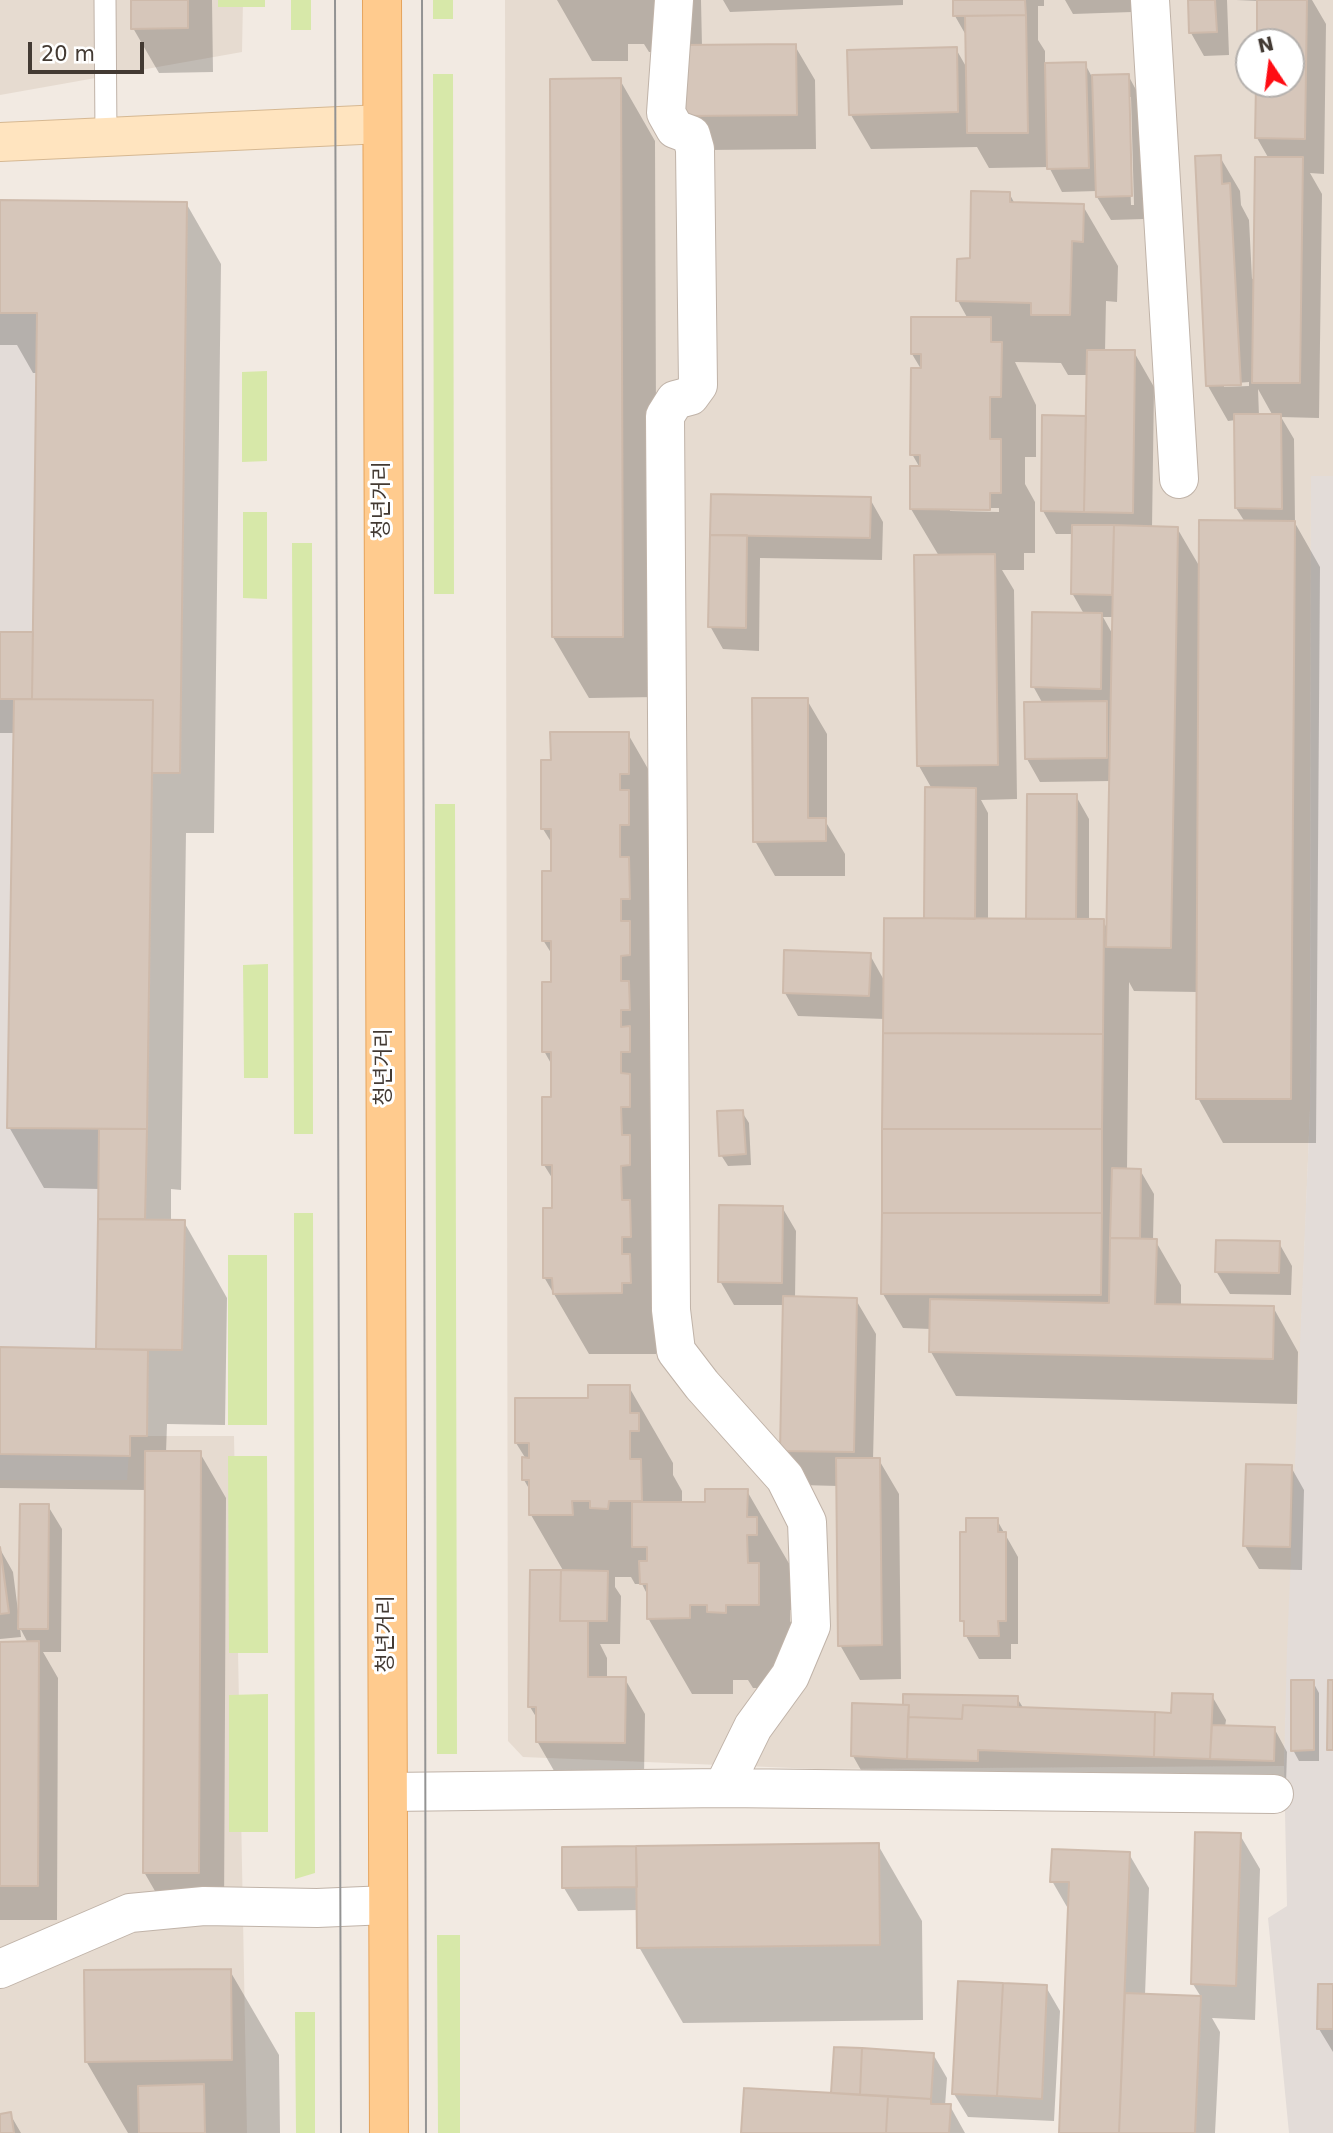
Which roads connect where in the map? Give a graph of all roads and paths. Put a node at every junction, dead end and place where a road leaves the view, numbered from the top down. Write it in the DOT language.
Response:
graph roads {
  1 [pos="105,0"];
  2 [pos="382,0"];
  3 [pos="674,0"];
  4 [pos="1150,0"];
  5 [pos="382,124"];
  6 [pos="106,136"];
  7 [pos="0,142"];
  8 [pos="1179,480"];
  9 [pos="723,1788"];
  10 [pos="388,1792"];
  11 [pos="1274,1794"];
  12 [pos="388,1905"];
  13 [pos="0,1969"];
  14 [pos="389,2133"];
  1 -- 6 [label="lane"];
  2 -- 5 [label="main road, 청년거리"];
  3 -- 9 [label="street"];
  4 -- 8 [label="street"];
  5 -- 6 [label="street"];
  5 -- 10 [label="main road, 청년거리"];
  6 -- 7 [label="street"];
  9 -- 10 [label="street"];
  9 -- 11 [label="street"];
  10 -- 12 [label="main road, 청년거리"];
  12 -- 13 [label="street"];
  12 -- 14 [label="main road, 청년거리"];
}
